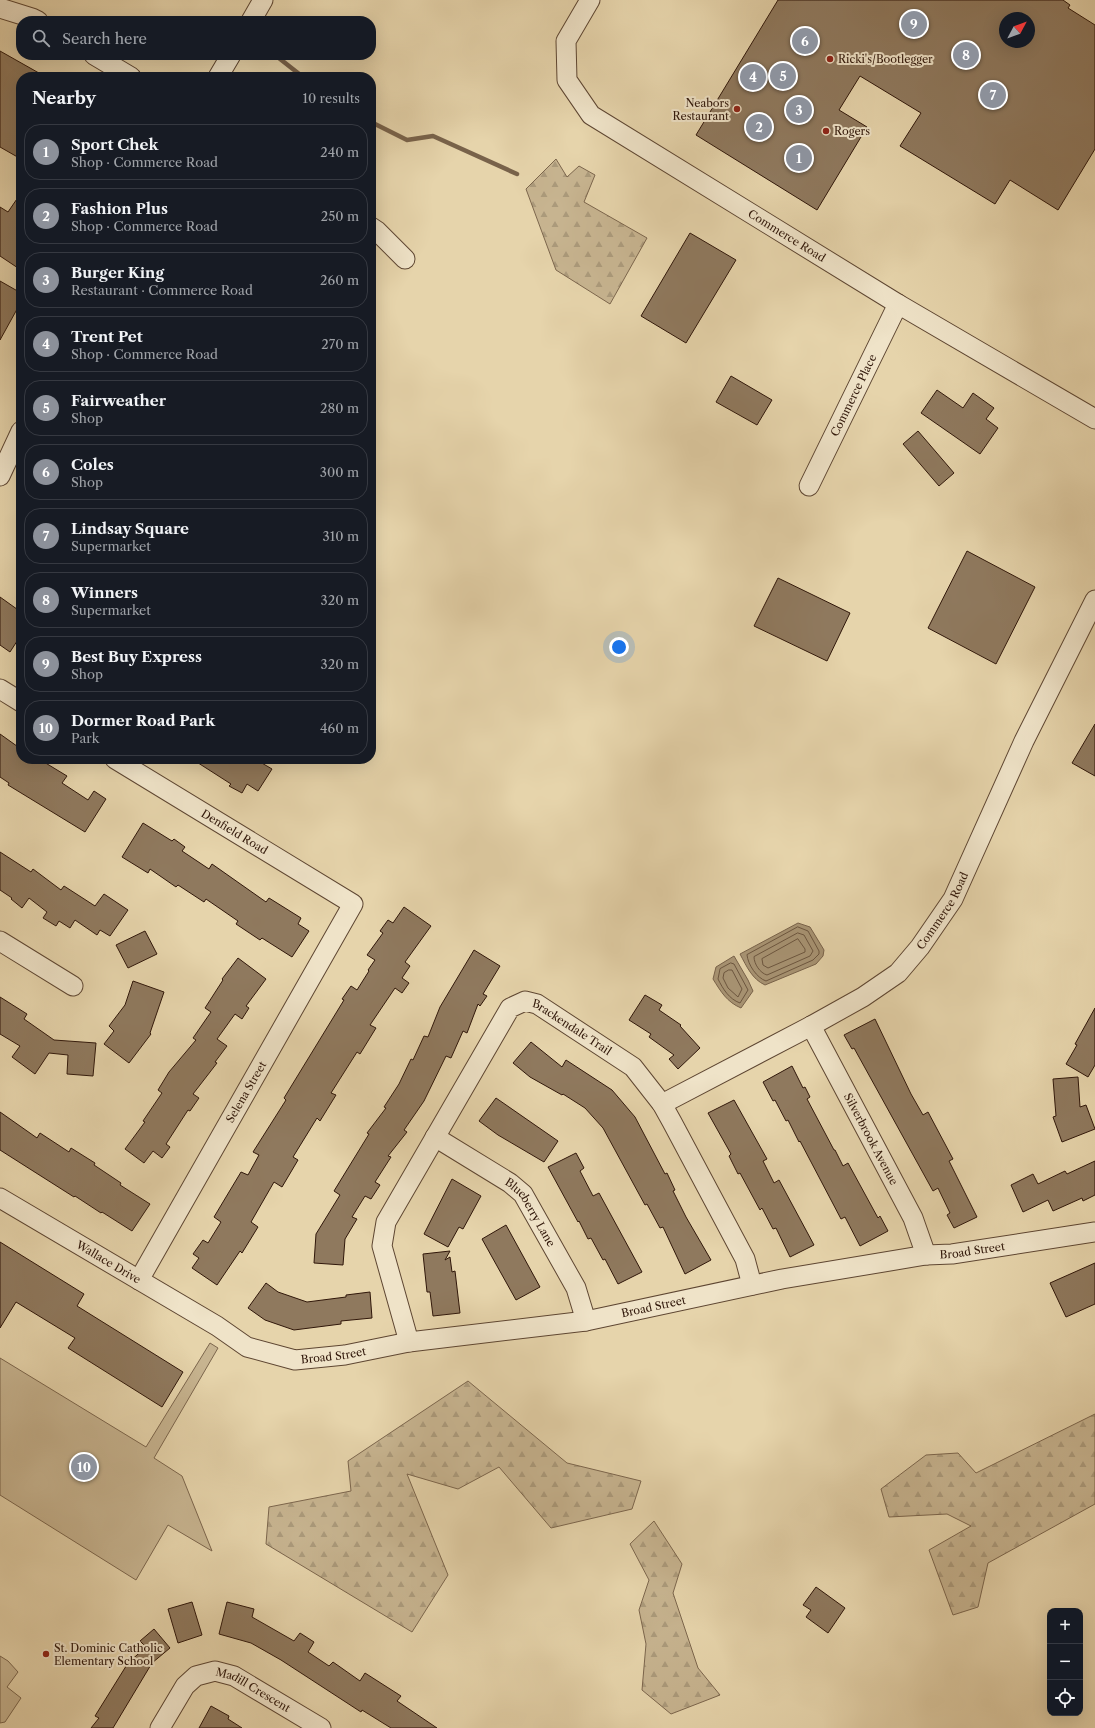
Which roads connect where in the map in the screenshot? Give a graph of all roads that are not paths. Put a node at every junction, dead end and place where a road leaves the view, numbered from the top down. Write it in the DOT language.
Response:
graph roads {
  1 [pos="263,0"];
  2 [pos="590,0"];
  3 [pos="0,8"];
  4 [pos="26,16"];
  5 [pos="254,16"];
  6 [pos="102,60"];
  7 [pos="228,60"];
  8 [pos="123,72"];
  9 [pos="221,72"];
  10 [pos="376,230"];
  11 [pos="405,259"];
  12 [pos="898,304"];
  13 [pos="1095,419"];
  14 [pos="16,442"];
  15 [pos="0,476"];
  16 [pos="809,486"];
  17 [pos="1095,600"];
  18 [pos="0,689"];
  19 [pos="16,699"];
  20 [pos="123,764"];
  21 [pos="353,904"];
  22 [pos="0,941"];
  23 [pos="74,986"];
  24 [pos="811,1026"];
  25 [pos="662,1104"];
  26 [pos="435,1137"];
  27 [pos="0,1198"];
  28 [pos="1095,1232"];
  29 [pos="926,1255"];
  30 [pos="139,1280"];
  31 [pos="752,1285"];
  32 [pos="586,1321"];
  33 [pos="217,1326"];
  34 [pos="409,1342"];
  35 [pos="160,1728"];
  36 [pos="321,1728"];
  1 -- 5 [label="street"];
  2 -- 12 [label="street, Commerce Road"];
  3 -- 4 [label="street"];
  6 -- 8 [label="street"];
  7 -- 9 [label="street"];
  10 -- 11 [label="street"];
  12 -- 13 [label="street, Commerce Road"];
  12 -- 16 [label="street, Commerce Place"];
  14 -- 15 [label="street"];
  17 -- 24 [label="street, Commerce Road"];
  18 -- 19 [label="street"];
  20 -- 21 [label="street, Denfield Road"];
  21 -- 30 [label="street, Selena Street"];
  22 -- 23 [label="street"];
  24 -- 25 [label="street, Commerce Road"];
  24 -- 29 [label="street, Silverbrook Avenue"];
  25 -- 26 [label="street, Brackendale Trail"];
  25 -- 31 [label="street, Brackendale Trail"];
  26 -- 32 [label="street, Blueberry Lane"];
  26 -- 34 [label="street, Brackendale Trail"];
  27 -- 30 [label="street, Wallace Drive"];
  28 -- 29 [label="street, Broad Street"];
  29 -- 31 [label="street, Broad Street"];
  30 -- 33 [label="street, Wallace Drive"];
  31 -- 32 [label="street, Broad Street"];
  32 -- 34 [label="street, Broad Street"];
  33 -- 34 [label="street, Broad Street"];
  35 -- 36 [label="street, Madill Crescent"];
}
